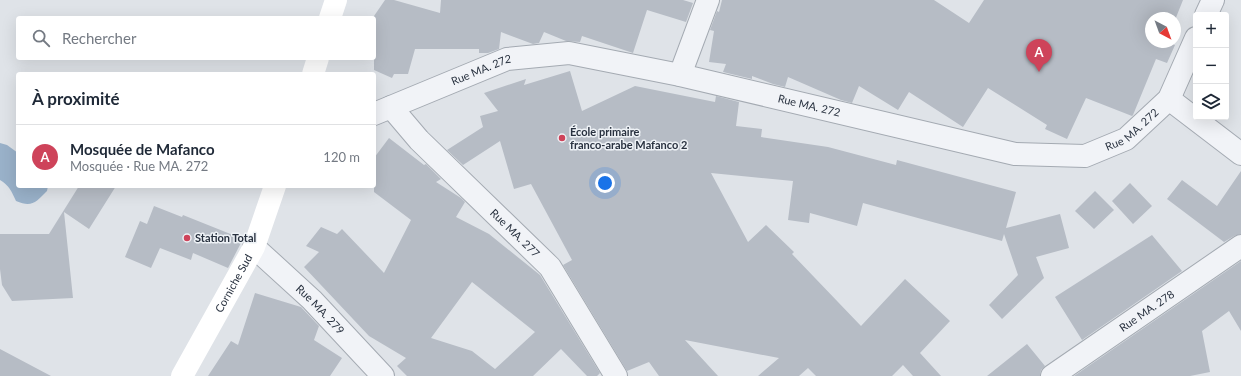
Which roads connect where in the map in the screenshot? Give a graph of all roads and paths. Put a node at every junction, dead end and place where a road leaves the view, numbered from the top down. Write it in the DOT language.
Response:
graph roads {
  1 [pos="336,0"];
  2 [pos="708,0"];
  3 [pos="1213,0"];
  4 [pos="1207,12"];
  5 [pos="331,16"];
  6 [pos="1193,45"];
  7 [pos="317,60"];
  8 [pos="314,72"];
  9 [pos="680,75"];
  10 [pos="1169,99"];
  11 [pos="383,111"];
  12 [pos="1241,154"];
  13 [pos="275,188"];
  14 [pos="1241,246"];
  15 [pos="254,247"];
  16 [pos="182,376"];
  17 [pos="383,376"];
  18 [pos="616,376"];
  19 [pos="1052,376"];
  1 -- 5 [label="main road"];
  2 -- 9 [label="street"];
  3 -- 4 [label="street"];
  6 -- 10 [label="street, Rue MA. 272"];
  7 -- 8 [label="main road"];
  9 -- 10 [label="street, Rue MA. 272"];
  9 -- 11 [label="street, Rue MA. 272"];
  10 -- 12 [label="street"];
  11 -- 18 [label="street, Rue MA. 277"];
  13 -- 15 [label="main road, Corniche Sud"];
  14 -- 19 [label="street, Rue MA. 278"];
  15 -- 16 [label="main road, Corniche Sud"];
  15 -- 17 [label="street, Rue MA. 279"];
}
